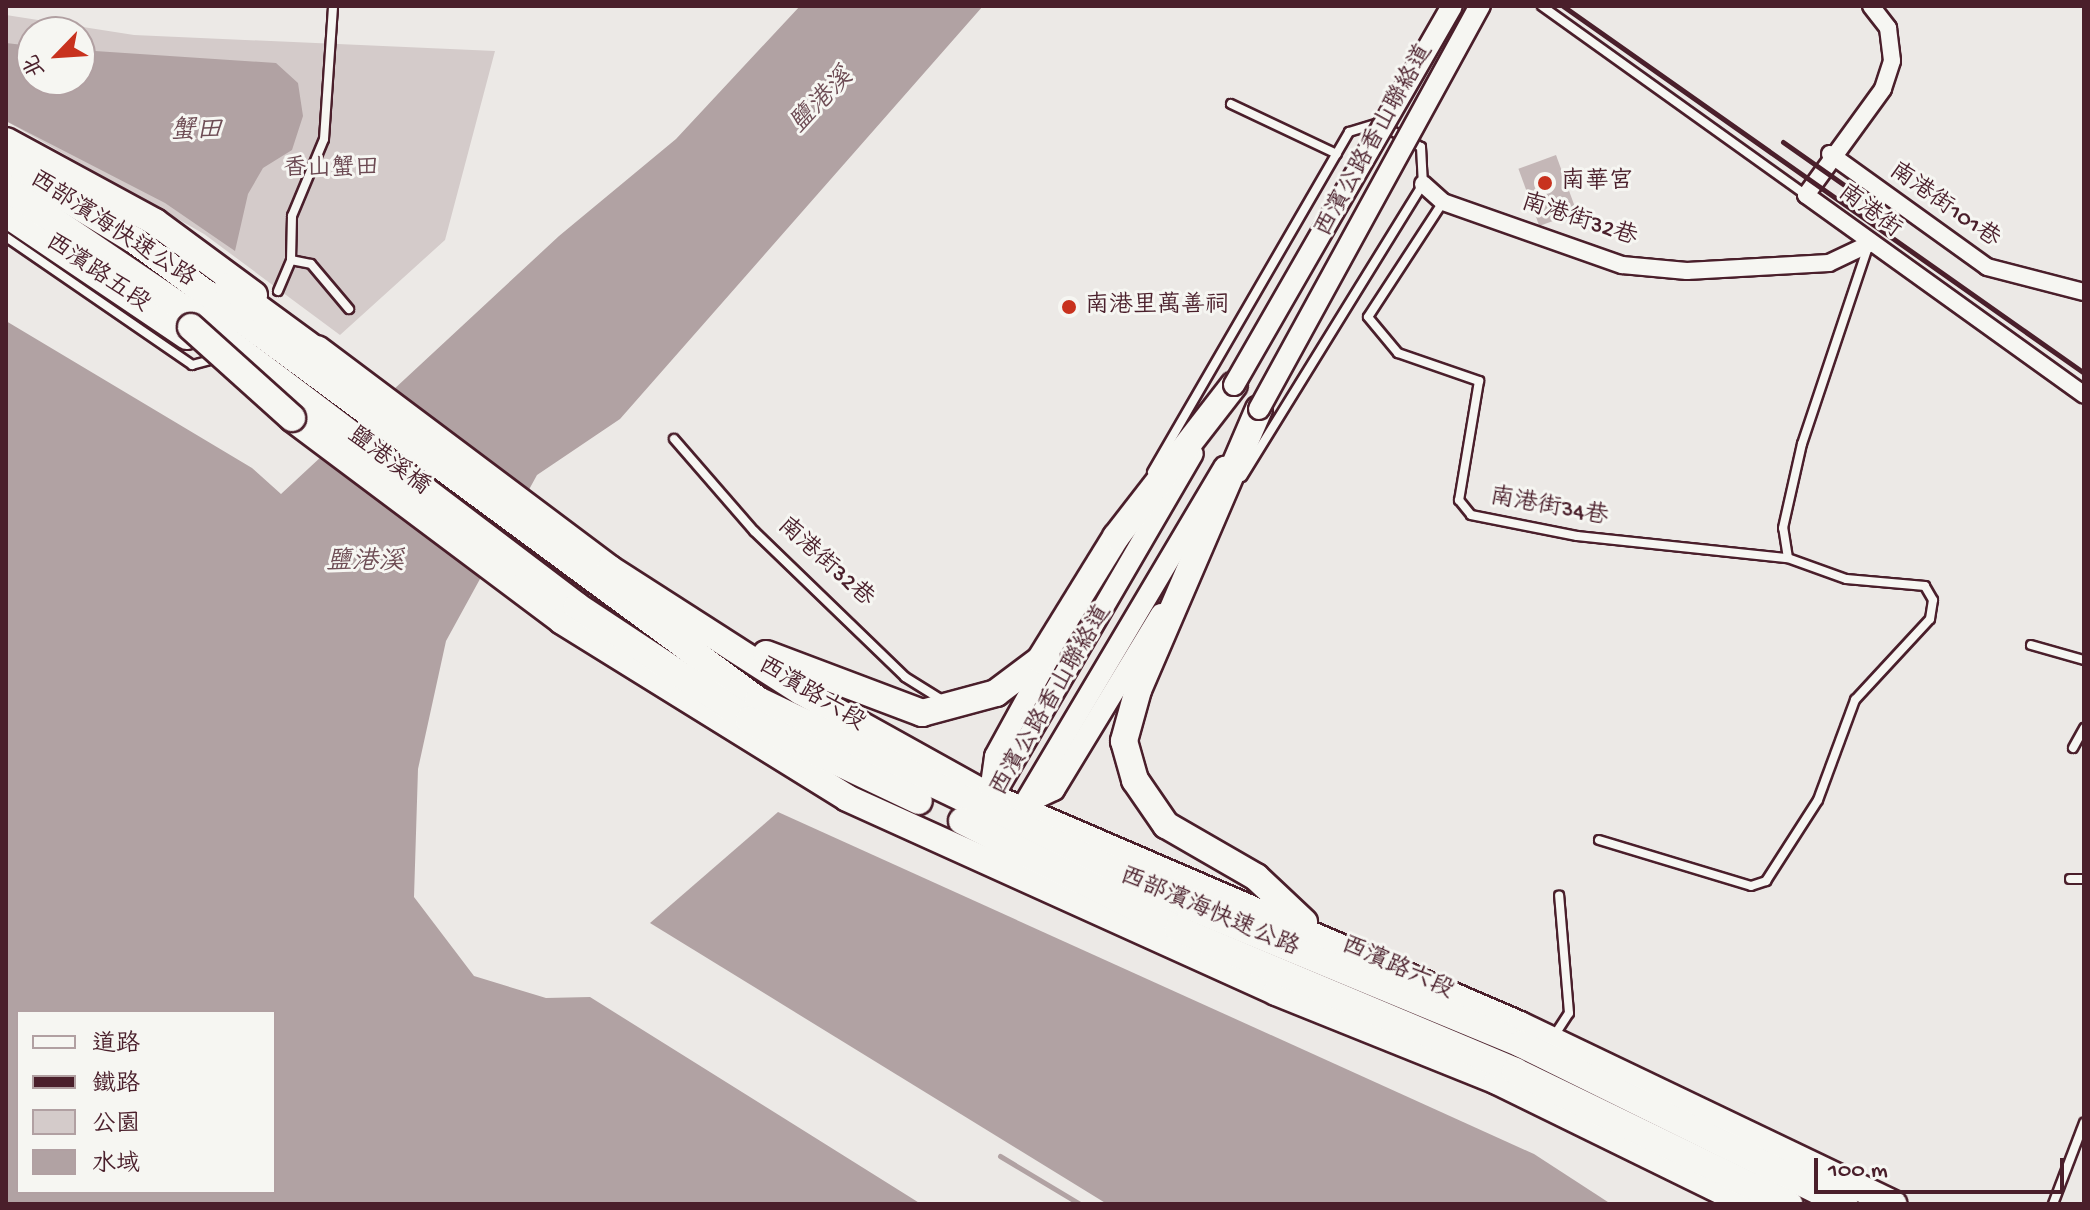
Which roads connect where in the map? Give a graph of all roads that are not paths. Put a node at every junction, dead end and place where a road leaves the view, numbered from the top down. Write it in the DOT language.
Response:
graph roads {
  1 [pos="333,6"];
  2 [pos="1452,6"];
  3 [pos="1480,6"];
  4 [pos="1542,6"];
  5 [pos="1871,6"];
  6 [pos="1231,104"];
  7 [pos="6,141"];
  8 [pos="1337,154"];
  9 [pos="1830,154"];
  10 [pos="6,162"];
  11 [pos="1423,184"];
  12 [pos="6,188"];
  13 [pos="1806,195"];
  14 [pos="1443,202"];
  15 [pos="6,214"];
  16 [pos="6,237"];
  17 [pos="1869,244"];
  18 [pos="125,249"];
  19 [pos="291,260"];
  20 [pos="228,289"];
  21 [pos="278,291"];
  22 [pos="2084,292"];
  23 [pos="349,309"];
  24 [pos="192,327"];
  25 [pos="232,355"];
  26 [pos="1234,385"];
  27 [pos="2084,395"];
  28 [pos="1259,409"];
  29 [pos="674,439"];
  30 [pos="1116,537"];
  31 [pos="1201,547"];
  32 [pos="1788,558"];
  33 [pos="602,577"];
  34 [pos="570,614"];
  35 [pos="688,618"];
  36 [pos="2031,645"];
  37 [pos="2084,660"];
  38 [pos="956,709"];
  39 [pos="2084,728"];
  40 [pos="2073,748"];
  41 [pos="984,813"];
  42 [pos="1005,834"];
  43 [pos="1599,840"];
  44 [pos="2070,879"];
  45 [pos="2084,879"];
  46 [pos="1559,895"];
  47 [pos="1315,932"];
  48 [pos="1551,1040"];
  49 [pos="2084,1123"];
  50 [pos="1748,1204"];
  51 [pos="1789,1204"];
  52 [pos="1845,1204"];
  53 [pos="1893,1204"];
  54 [pos="2053,1204"];
  1 -- 19 [label="lane"];
  2 -- 26 [label="street, 西濱公路香山聯絡道, bridge"];
  3 -- 28 [label="street, 西濱公路香山聯絡道, bridge"];
  4 -- 13 [label="lane"];
  5 -- 9 [label="street, 南港街"];
  6 -- 8 [label="lane"];
  7 -- 20 [label="main road"];
  8 -- 11 [label="lane"];
  8 -- 30 [label="lane"];
  9 -- 13 [label="street, 南港街"];
  9 -- 22 [label="street, 南港街101巷"];
  10 -- 18 [label="main road, 西部濱海快速公路"];
  11 -- 14 [label="street, 南港街32巷"];
  11 -- 31 [label="lane"];
  12 -- 18 [label="main road, 西部濱海快速公路"];
  13 -- 17 [label="street, 南港街"];
  14 -- 17 [label="street, 南港街32巷"];
  14 -- 32 [label="lane, 南港街34巷"];
  15 -- 24 [label="main road, 西濱路五段"];
  16 -- 25 [label="lane"];
  17 -- 27 [label="street, 南港街"];
  17 -- 32 [label="lane"];
  18 -- 20 [label="main road, 西部濱海快速公路"];
  18 -- 24 [label="main road"];
  19 -- 21 [label="lane"];
  19 -- 23 [label="lane"];
  20 -- 33 [label="main road, 鹽港溪橋"];
  20 -- 33 [label="main road, 鹽港溪橋"];
  24 -- 34 [label="main road, 鹽港溪橋"];
  24 -- 34 [label="main road, 鹽港溪橋, bridge"];
  26 -- 30 [label="main road"];
  26 -- 41 [label="street, 西濱公路香山聯絡道"];
  28 -- 31 [label="main road"];
  28 -- 42 [label="street, 西濱公路香山聯絡道"];
  29 -- 38 [label="lane, 南港街32巷"];
  30 -- 38 [label="main road"];
  30 -- 41 [label="street"];
  31 -- 42 [label="street"];
  31 -- 47 [label="main road"];
  32 -- 43 [label="lane, 南港街34巷"];
  33 -- 35 [label="main road, 西濱路六段"];
  33 -- 41 [label="main road, 西部濱海快速公路"];
  34 -- 41 [label="main road, 西部濱海快速公路"];
  34 -- 42 [label="main road, 西濱路六段"];
  35 -- 38 [label="main road"];
  35 -- 41 [label="main road, 西濱路六段"];
  36 -- 37 [label="lane"];
  39 -- 40 [label="lane"];
  41 -- 42 [label="main road, 西部濱海快速公路"];
  41 -- 42 [label="main road, 西濱路六段"];
  42 -- 47 [label="main road, 西濱路六段"];
  42 -- 50 [label="main road, 西濱路六段"];
  42 -- 51 [label="main road, 西部濱海快速公路"];
  42 -- 52 [label="main road, 西部濱海快速公路"];
  44 -- 45 [label="lane"];
  46 -- 48 [label="lane"];
  47 -- 48 [label="main road, 西濱路六段"];
  48 -- 53 [label="main road, 西濱路六段"];
  49 -- 54 [label="lane"];
}
